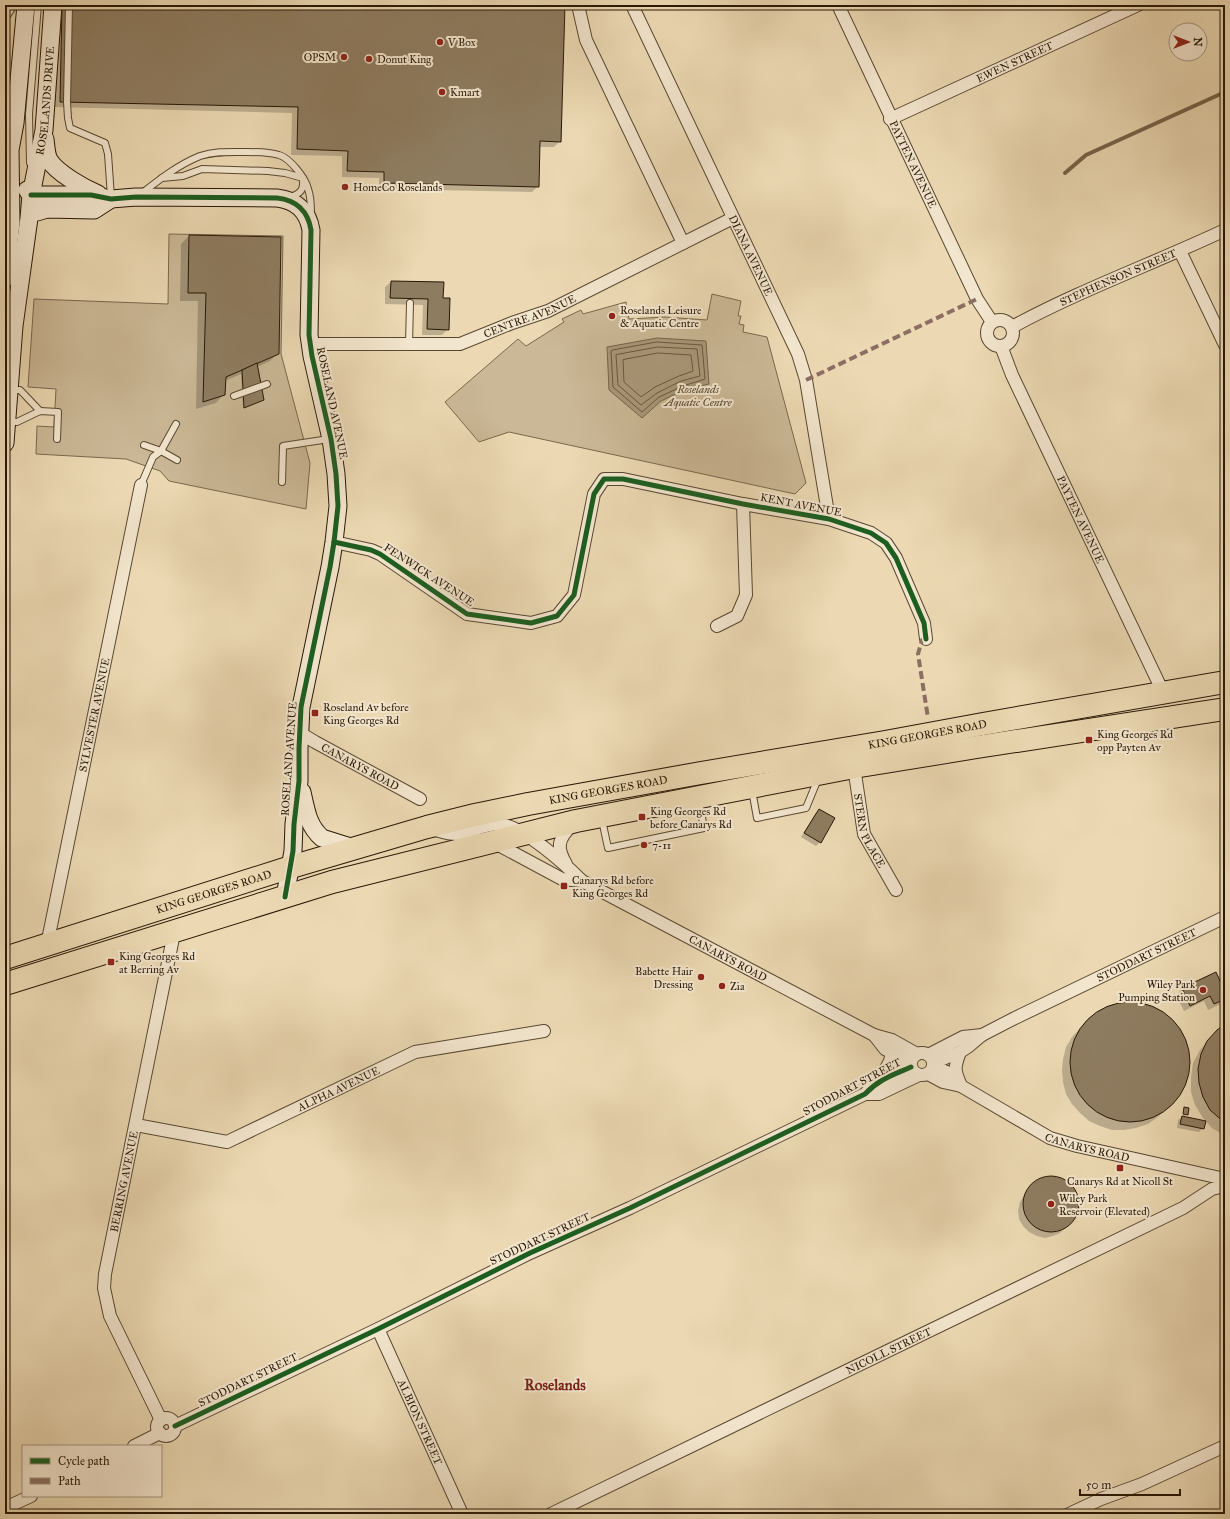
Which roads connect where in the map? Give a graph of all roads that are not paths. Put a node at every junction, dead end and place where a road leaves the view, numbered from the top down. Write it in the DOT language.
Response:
graph roads {
  1 [pos="14,5"];
  2 [pos="26,5"];
  3 [pos="38,5"];
  4 [pos="53,5"];
  5 [pos="69,5"];
  6 [pos="578,5"];
  7 [pos="632,5"];
  8 [pos="838,5"];
  9 [pos="1138,5"];
  10 [pos="7,16"];
  11 [pos="890,119"];
  12 [pos="10,127"];
  13 [pos="44,130"];
  14 [pos="162,178"];
  15 [pos="303,178"];
  16 [pos="31,195"];
  17 [pos="136,197"];
  18 [pos="277,198"];
  19 [pos="111,199"];
  20 [pos="47,209"];
  21 [pos="29,218"];
  22 [pos="733,218"];
  23 [pos="11,222"];
  24 [pos="311,230"];
  25 [pos="1225,230"];
  26 [pos="683,242"];
  27 [pos="1180,251"];
  28 [pos="5,278"];
  29 [pos="410,303"];
  30 [pos="992,322"];
  31 [pos="1012,327"];
  32 [pos="310,344"];
  33 [pos="409,344"];
  34 [pos="1225,345"];
  35 [pos="1001,346"];
  36 [pos="267,384"];
  37 [pos="9,390"];
  38 [pos="234,396"];
  39 [pos="40,411"];
  40 [pos="7,421"];
  41 [pos="176,424"];
  42 [pos="57,439"];
  43 [pos="331,439"];
  44 [pos="5,443"];
  45 [pos="144,446"];
  46 [pos="161,451"];
  47 [pos="177,460"];
  48 [pos="604,479"];
  49 [pos="282,482"];
  50 [pos="141,485"];
  51 [pos="743,504"];
  52 [pos="829,519"];
  53 [pos="334,542"];
  54 [pos="717,626"];
  55 [pos="926,639"];
  56 [pos="1225,682"];
  57 [pos="1163,692"];
  58 [pos="1225,709"];
  59 [pos="300,733"];
  60 [pos="854,768"];
  61 [pos="821,774"];
  62 [pos="299,781"];
  63 [pos="751,788"];
  64 [pos="699,798"];
  65 [pos="420,799"];
  66 [pos="601,816"];
  67 [pos="576,821"];
  68 [pos="427,827"];
  69 [pos="524,834"];
  70 [pos="493,842"];
  71 [pos="354,848"];
  72 [pos="291,867"];
  73 [pos="568,867"];
  74 [pos="582,881"];
  75 [pos="896,890"];
  76 [pos="284,897"];
  77 [pos="1225,917"];
  78 [pos="174,933"];
  79 [pos="47,945"];
  80 [pos="5,958"];
  81 [pos="5,984"];
  82 [pos="544,1031"];
  83 [pos="874,1035"];
  84 [pos="982,1035"];
  85 [pos="960,1052"];
  86 [pos="892,1053"];
  87 [pos="923,1065"];
  88 [pos="880,1080"];
  89 [pos="961,1086"];
  90 [pos="865,1094"];
  91 [pos="136,1125"];
  92 [pos="1225,1179"];
  93 [pos="1225,1186"];
  94 [pos="378,1330"];
  95 [pos="161,1420"];
  96 [pos="175,1426"];
  97 [pos="160,1434"];
  98 [pos="136,1445"];
  99 [pos="1225,1446"];
  100 [pos="29,1497"];
  101 [pos="5,1508"];
  102 [pos="462,1514"];
  103 [pos="551,1514"];
  104 [pos="1069,1514"];
  1 -- 10 [label="lane"];
  2 -- 12 [label="street, ROSELANDS DRIVE"];
  3 -- 16 [label="lane"];
  4 -- 13 [label="street, ROSELANDS DRIVE"];
  5 -- 19 [label="lane"];
  6 -- 26 [label="street"];
  7 -- 22 [label="street, DIANA AVENUE"];
  8 -- 11 [label="street, PAYTEN AVENUE"];
  9 -- 11 [label="street, EWEN STREET"];
  11 -- 30 [label="street, PAYTEN AVENUE"];
  12 -- 16 [label="street, ROSELANDS DRIVE"];
  12 -- 23 [label="street, ROSELANDS DRIVE"];
  13 -- 16 [label="street, ROSELANDS DRIVE"];
  13 -- 19 [label="street"];
  14 -- 15 [label="lane"];
  14 -- 15 [label="lane"];
  14 -- 17 [label="lane"];
  15 -- 18 [label="lane"];
  15 -- 24 [label="lane"];
  16 -- 19 [label="street, ROSELAND AVENUE"];
  16 -- 20 [label="street, ROSELANDS DRIVE"];
  16 -- 21 [label="street, ROSELANDS DRIVE"];
  16 -- 23 [label="street, ROSELANDS DRIVE"];
  17 -- 18 [label="street, ROSELAND AVENUE"];
  17 -- 19 [label="street, ROSELAND AVENUE"];
  18 -- 24 [label="street, ROSELAND AVENUE"];
  19 -- 20 [label="street, ROSELAND AVENUE"];
  20 -- 21 [label="street, ROSELAND AVENUE"];
  21 -- 37 [label="street, ROSELANDS DRIVE"];
  22 -- 26 [label="street, CENTRE AVENUE"];
  22 -- 52 [label="street, DIANA AVENUE"];
  23 -- 28 [label="street, ROSELANDS DRIVE"];
  24 -- 32 [label="street, ROSELAND AVENUE"];
  25 -- 27 [label="street, STEPHENSON STREET"];
  26 -- 33 [label="street, CENTRE AVENUE"];
  27 -- 31 [label="street, STEPHENSON STREET"];
  27 -- 34 [label="street"];
  29 -- 33 [label="lane"];
  30 -- 31 [label="street"];
  30 -- 35 [label="street"];
  31 -- 35 [label="street"];
  32 -- 33 [label="street, CENTRE AVENUE"];
  32 -- 43 [label="street, ROSELAND AVENUE"];
  35 -- 57 [label="street, PAYTEN AVENUE"];
  36 -- 38 [label="lane"];
  37 -- 39 [label="lane"];
  37 -- 40 [label="street, ROSELANDS DRIVE"];
  39 -- 40 [label="lane"];
  39 -- 42 [label="lane"];
  40 -- 44 [label="street, ROSELANDS DRIVE"];
  41 -- 46 [label="lane"];
  43 -- 49 [label="lane"];
  43 -- 53 [label="street, ROSELAND AVENUE"];
  45 -- 46 [label="lane"];
  46 -- 47 [label="lane"];
  46 -- 50 [label="lane"];
  48 -- 51 [label="street, KENT AVENUE"];
  48 -- 53 [label="street, FENWICK AVENUE"];
  50 -- 79 [label="street, SYLVESTER AVENUE"];
  51 -- 52 [label="street, KENT AVENUE"];
  51 -- 54 [label="street"];
  52 -- 55 [label="street, KENT AVENUE"];
  53 -- 59 [label="street, ROSELAND AVENUE"];
  56 -- 57 [label="highway, KING GEORGES ROAD"];
  57 -- 68 [label="highway, KING GEORGES ROAD"];
  58 -- 60 [label="highway, KING GEORGES ROAD"];
  59 -- 62 [label="street, ROSELAND AVENUE"];
  59 -- 65 [label="street, CANARYS ROAD"];
  60 -- 61 [label="highway, KING GEORGES ROAD"];
  60 -- 75 [label="street, STERN PLACE"];
  61 -- 63 [label="highway, KING GEORGES ROAD"];
  61 -- 63 [label="lane"];
  62 -- 71 [label="street, ROSELAND AVENUE"];
  62 -- 72 [label="street, ROSELAND AVENUE"];
  63 -- 64 [label="highway, KING GEORGES ROAD"];
  64 -- 66 [label="highway, KING GEORGES ROAD"];
  64 -- 66 [label="lane"];
  66 -- 67 [label="highway, KING GEORGES ROAD"];
  67 -- 69 [label="highway, KING GEORGES ROAD"];
  67 -- 73 [label="street, CANARYS ROAD"];
  68 -- 69 [label="street, CANARYS ROAD"];
  68 -- 71 [label="highway, KING GEORGES ROAD"];
  69 -- 70 [label="highway, KING GEORGES ROAD"];
  69 -- 73 [label="street, CANARYS ROAD"];
  70 -- 74 [label="street, CANARYS ROAD"];
  70 -- 76 [label="highway, KING GEORGES ROAD"];
  71 -- 72 [label="highway, KING GEORGES ROAD"];
  72 -- 76 [label="street, ROSELAND AVENUE"];
  72 -- 79 [label="highway, KING GEORGES ROAD"];
  73 -- 74 [label="street, CANARYS ROAD"];
  74 -- 83 [label="street, CANARYS ROAD"];
  76 -- 78 [label="highway, KING GEORGES ROAD"];
  77 -- 84 [label="street, STODDART STREET"];
  78 -- 81 [label="highway, KING GEORGES ROAD"];
  78 -- 91 [label="street, BERRING AVENUE"];
  79 -- 80 [label="highway, KING GEORGES ROAD"];
  82 -- 91 [label="street, ALPHA AVENUE"];
  83 -- 86 [label="street, CANARYS ROAD"];
  83 -- 87 [label="street, CANARYS ROAD"];
  84 -- 85 [label="street, STODDART STREET"];
  84 -- 87 [label="street, STODDART STREET"];
  85 -- 87 [label="street, STODDART STREET"];
  85 -- 89 [label="street"];
  86 -- 87 [label="street, CANARYS ROAD"];
  86 -- 88 [label="street, STODDART STREET"];
  87 -- 88 [label="street, STODDART STREET"];
  87 -- 89 [label="street, CANARYS ROAD"];
  87 -- 90 [label="street, STODDART STREET"];
  88 -- 90 [label="street, STODDART STREET"];
  89 -- 92 [label="street, CANARYS ROAD"];
  90 -- 94 [label="street, STODDART STREET"];
  91 -- 95 [label="street, BERRING AVENUE"];
  93 -- 103 [label="street, NICOLL STREET"];
  94 -- 96 [label="street, STODDART STREET"];
  94 -- 102 [label="street, ALBION STREET"];
  95 -- 96 [label="street"];
  95 -- 97 [label="street"];
  96 -- 97 [label="street"];
  97 -- 98 [label="street"];
  99 -- 104 [label="street"];
  100 -- 101 [label="street"];
}
